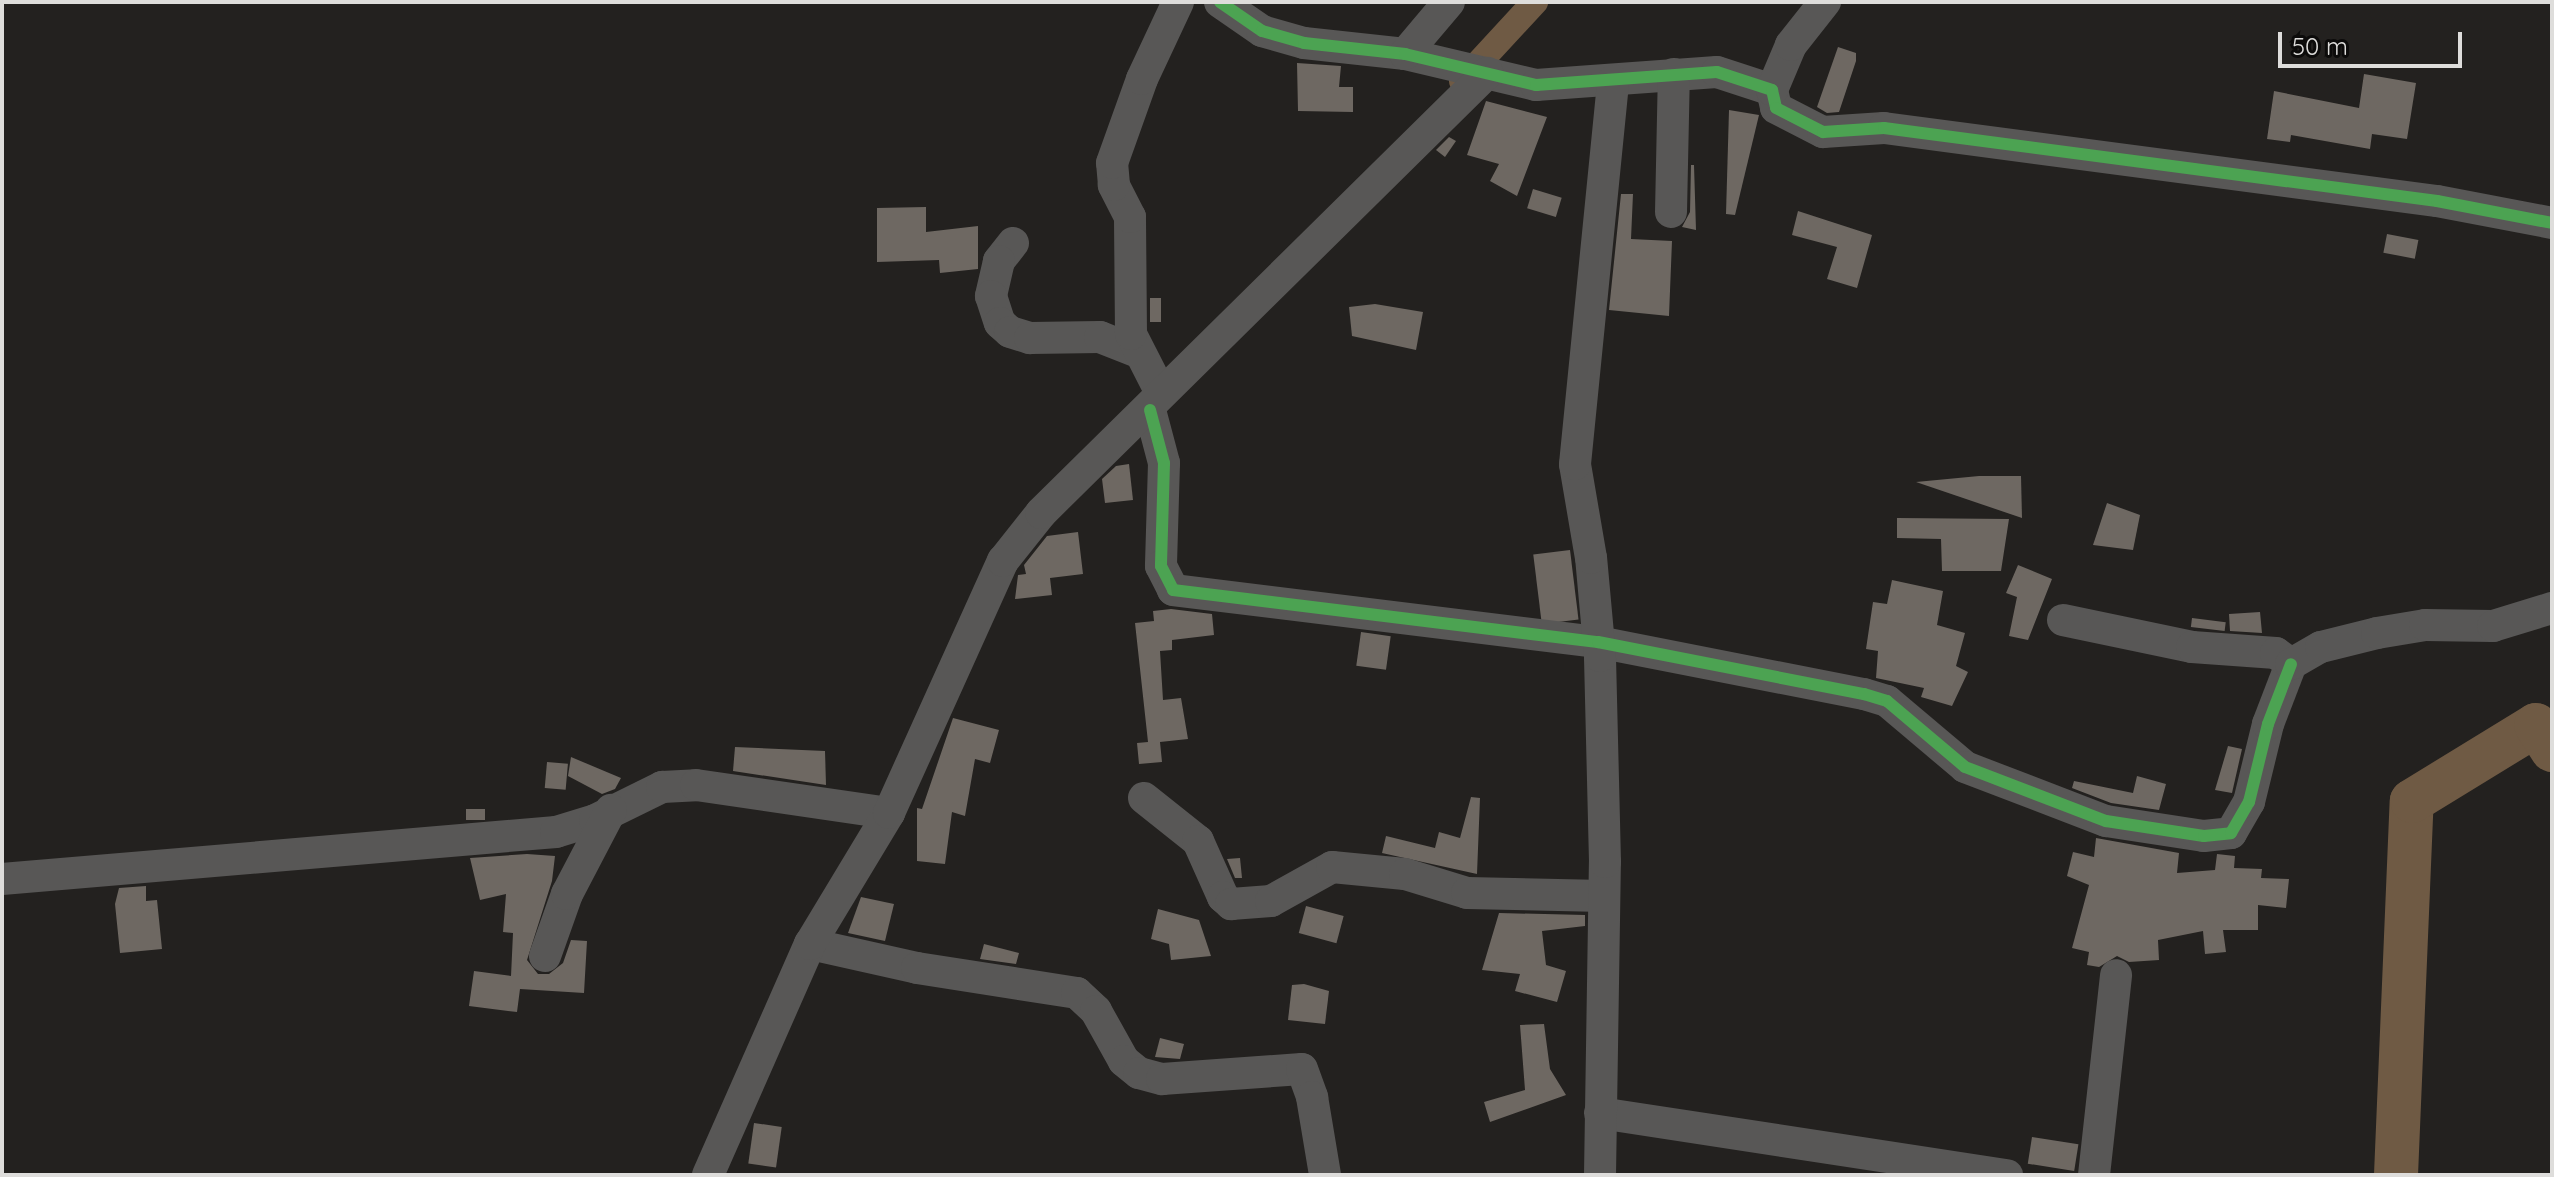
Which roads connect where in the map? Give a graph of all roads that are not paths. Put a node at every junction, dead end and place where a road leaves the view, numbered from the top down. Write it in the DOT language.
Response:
graph roads {
  1 [pos="1178,2"];
  2 [pos="1220,2"];
  3 [pos="1449,2"];
  4 [pos="1825,2"];
  5 [pos="1412,56"];
  6 [pos="1474,69"];
  7 [pos="1674,74"];
  8 [pos="1613,81"];
  9 [pos="1772,90"];
  10 [pos="1671,212"];
  11 [pos="2552,223"];
  12 [pos="1013,243"];
  13 [pos="1150,380"];
  14 [pos="2552,608"];
  15 [pos="2063,620"];
  16 [pos="1598,642"];
  17 [pos="2291,664"];
  18 [pos="1144,798"];
  19 [pos="873,809"];
  20 [pos="611,810"];
  21 [pos="2,879"];
  22 [pos="1604,896"];
  23 [pos="810,944"];
  24 [pos="545,956"];
  25 [pos="2116,975"];
  26 [pos="1600,1113"];
  27 [pos="708,1175"];
  28 [pos="1325,1175"];
  29 [pos="1600,1175"];
  30 [pos="2007,1175"];
  31 [pos="2094,1175"];
  1 -- 13 [label="street"];
  2 -- 5 [label="street"];
  3 -- 5 [label="street"];
  4 -- 9 [label="street"];
  5 -- 6 [label="street"];
  6 -- 8 [label="street"];
  6 -- 13 [label="street"];
  7 -- 8 [label="street"];
  7 -- 9 [label="street"];
  7 -- 10 [label="street"];
  8 -- 16 [label="street"];
  9 -- 11 [label="street"];
  12 -- 13 [label="street"];
  13 -- 16 [label="street"];
  13 -- 19 [label="street"];
  14 -- 17 [label="street"];
  15 -- 17 [label="street"];
  16 -- 17 [label="street"];
  16 -- 22 [label="street"];
  18 -- 22 [label="street"];
  19 -- 20 [label="street"];
  19 -- 23 [label="street"];
  20 -- 21 [label="street"];
  20 -- 24 [label="street"];
  22 -- 26 [label="street"];
  23 -- 27 [label="street"];
  23 -- 28 [label="street"];
  25 -- 31 [label="street"];
  26 -- 29 [label="street"];
  26 -- 30 [label="street"];
}
